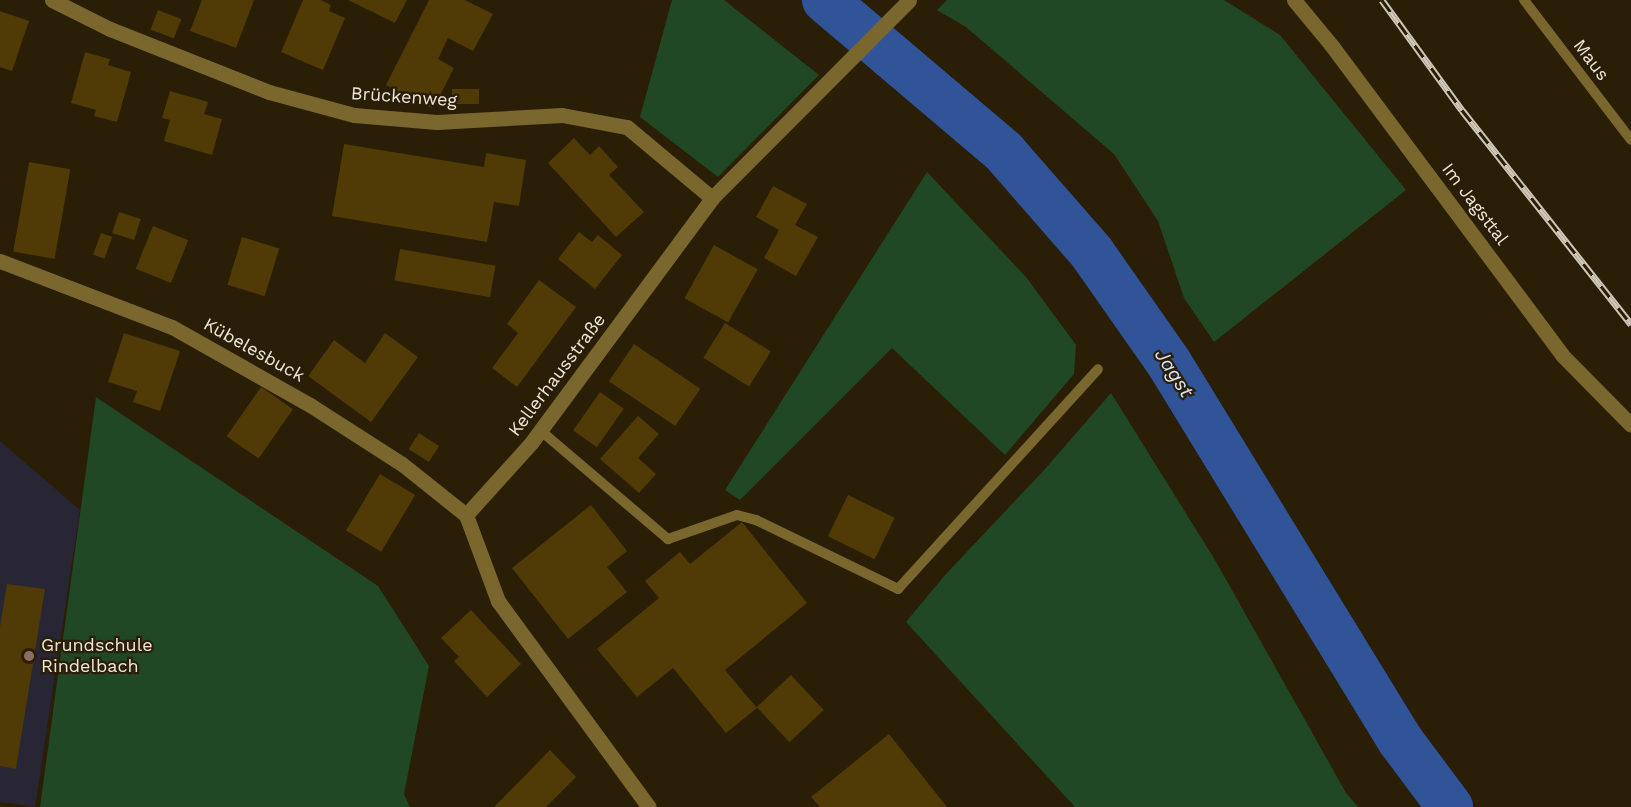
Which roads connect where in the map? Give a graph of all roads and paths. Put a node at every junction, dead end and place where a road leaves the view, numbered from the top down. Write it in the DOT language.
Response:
graph roads {
  1 [pos="52,0"];
  2 [pos="909,0"];
  3 [pos="1294,0"];
  4 [pos="1524,0"];
  5 [pos="1631,140"];
  6 [pos="712,198"];
  7 [pos="0,261"];
  8 [pos="1098,369"];
  9 [pos="1631,425"];
  10 [pos="541,431"];
  11 [pos="466,515"];
  12 [pos="649,807"];
  1 -- 6 [label="street, Brückenweg"];
  2 -- 6 [label="street, Kellerhausstraße"];
  3 -- 9 [label="street, Im Jagsttal"];
  4 -- 5 [label="lane, Maus"];
  6 -- 10 [label="street, Kellerhausstraße"];
  7 -- 11 [label="street, Kübelesbuck"];
  8 -- 10 [label="lane"];
  10 -- 11 [label="street, Kellerhausstraße"];
  11 -- 12 [label="street"];
}
